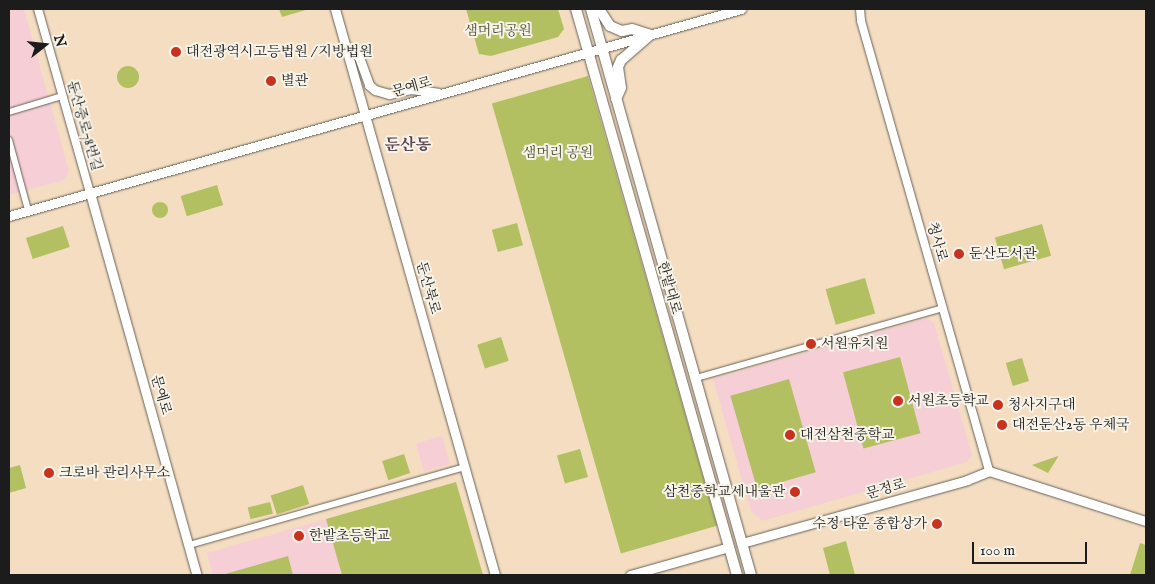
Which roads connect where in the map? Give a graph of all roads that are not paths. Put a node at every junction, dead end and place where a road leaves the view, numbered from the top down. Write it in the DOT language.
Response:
graph roads {
  1 [pos="38,9"];
  2 [pos="335,9"];
  3 [pos="576,9"];
  4 [pos="591,9"];
  5 [pos="599,9"];
  6 [pos="741,9"];
  7 [pos="853,9"];
  8 [pos="860,9"];
  9 [pos="722,11"];
  10 [pos="861,21"];
  11 [pos="650,35"];
  12 [pos="345,46"];
  13 [pos="602,48"];
  14 [pos="588,52"];
  15 [pos="441,93"];
  16 [pos="62,96"];
  17 [pos="616,99"];
  18 [pos="9,112"];
  19 [pos="365,115"];
  20 [pos="9,140"];
  21 [pos="11,158"];
  22 [pos="90,193"];
  23 [pos="28,210"];
  24 [pos="9,216"];
  25 [pos="943,308"];
  26 [pos="696,378"];
  27 [pos="464,467"];
  28 [pos="989,470"];
  29 [pos="1146,521"];
  30 [pos="742,544"];
  31 [pos="189,545"];
  32 [pos="729,547"];
  33 [pos="197,575"];
  34 [pos="495,575"];
  35 [pos="630,575"];
  36 [pos="737,575"];
  37 [pos="751,575"];
  1 -- 16 [label="street, 둔산중로78번길"];
  2 -- 12 [label="main road, 둔산북로"];
  3 -- 14 [label="main road, 한밭대로"];
  4 -- 13 [label="main road, 한밭대로"];
  5 -- 11 [label="main road"];
  6 -- 9 [label="main road, 문예로"];
  7 -- 10 [label="street, 청사로"];
  8 -- 10 [label="street, 청사로"];
  9 -- 11 [label="main road, 문예로"];
  10 -- 25 [label="street, 청사로"];
  11 -- 13 [label="main road, 문예로"];
  11 -- 17 [label="main road"];
  12 -- 15 [label="main road"];
  12 -- 19 [label="main road, 둔산북로"];
  13 -- 14 [label="main road, 문예로"];
  13 -- 17 [label="main road, 한밭대로"];
  14 -- 15 [label="main road, 문예로"];
  14 -- 32 [label="main road, 한밭대로"];
  15 -- 19 [label="main road, 문예로"];
  16 -- 18 [label="street"];
  16 -- 22 [label="street, 둔산중로78번길"];
  17 -- 26 [label="main road, 한밭대로"];
  19 -- 22 [label="main road, 문예로"];
  19 -- 27 [label="main road, 둔산북로"];
  20 -- 21 [label="street"];
  21 -- 23 [label="street"];
  22 -- 23 [label="main road, 문예로"];
  22 -- 31 [label="main road, 문예로"];
  23 -- 24 [label="main road, 문예로"];
  25 -- 26 [label="street"];
  25 -- 28 [label="street, 청사로"];
  26 -- 30 [label="main road, 한밭대로"];
  27 -- 31 [label="street"];
  27 -- 34 [label="main road, 둔산북로"];
  28 -- 29 [label="main road"];
  28 -- 30 [label="main road, 문정로"];
  30 -- 32 [label="street, 문정로"];
  30 -- 37 [label="main road, 한밭대로"];
  31 -- 33 [label="main road, 문예로"];
  32 -- 35 [label="main road, 문정로"];
  32 -- 36 [label="main road, 한밭대로"];
}
